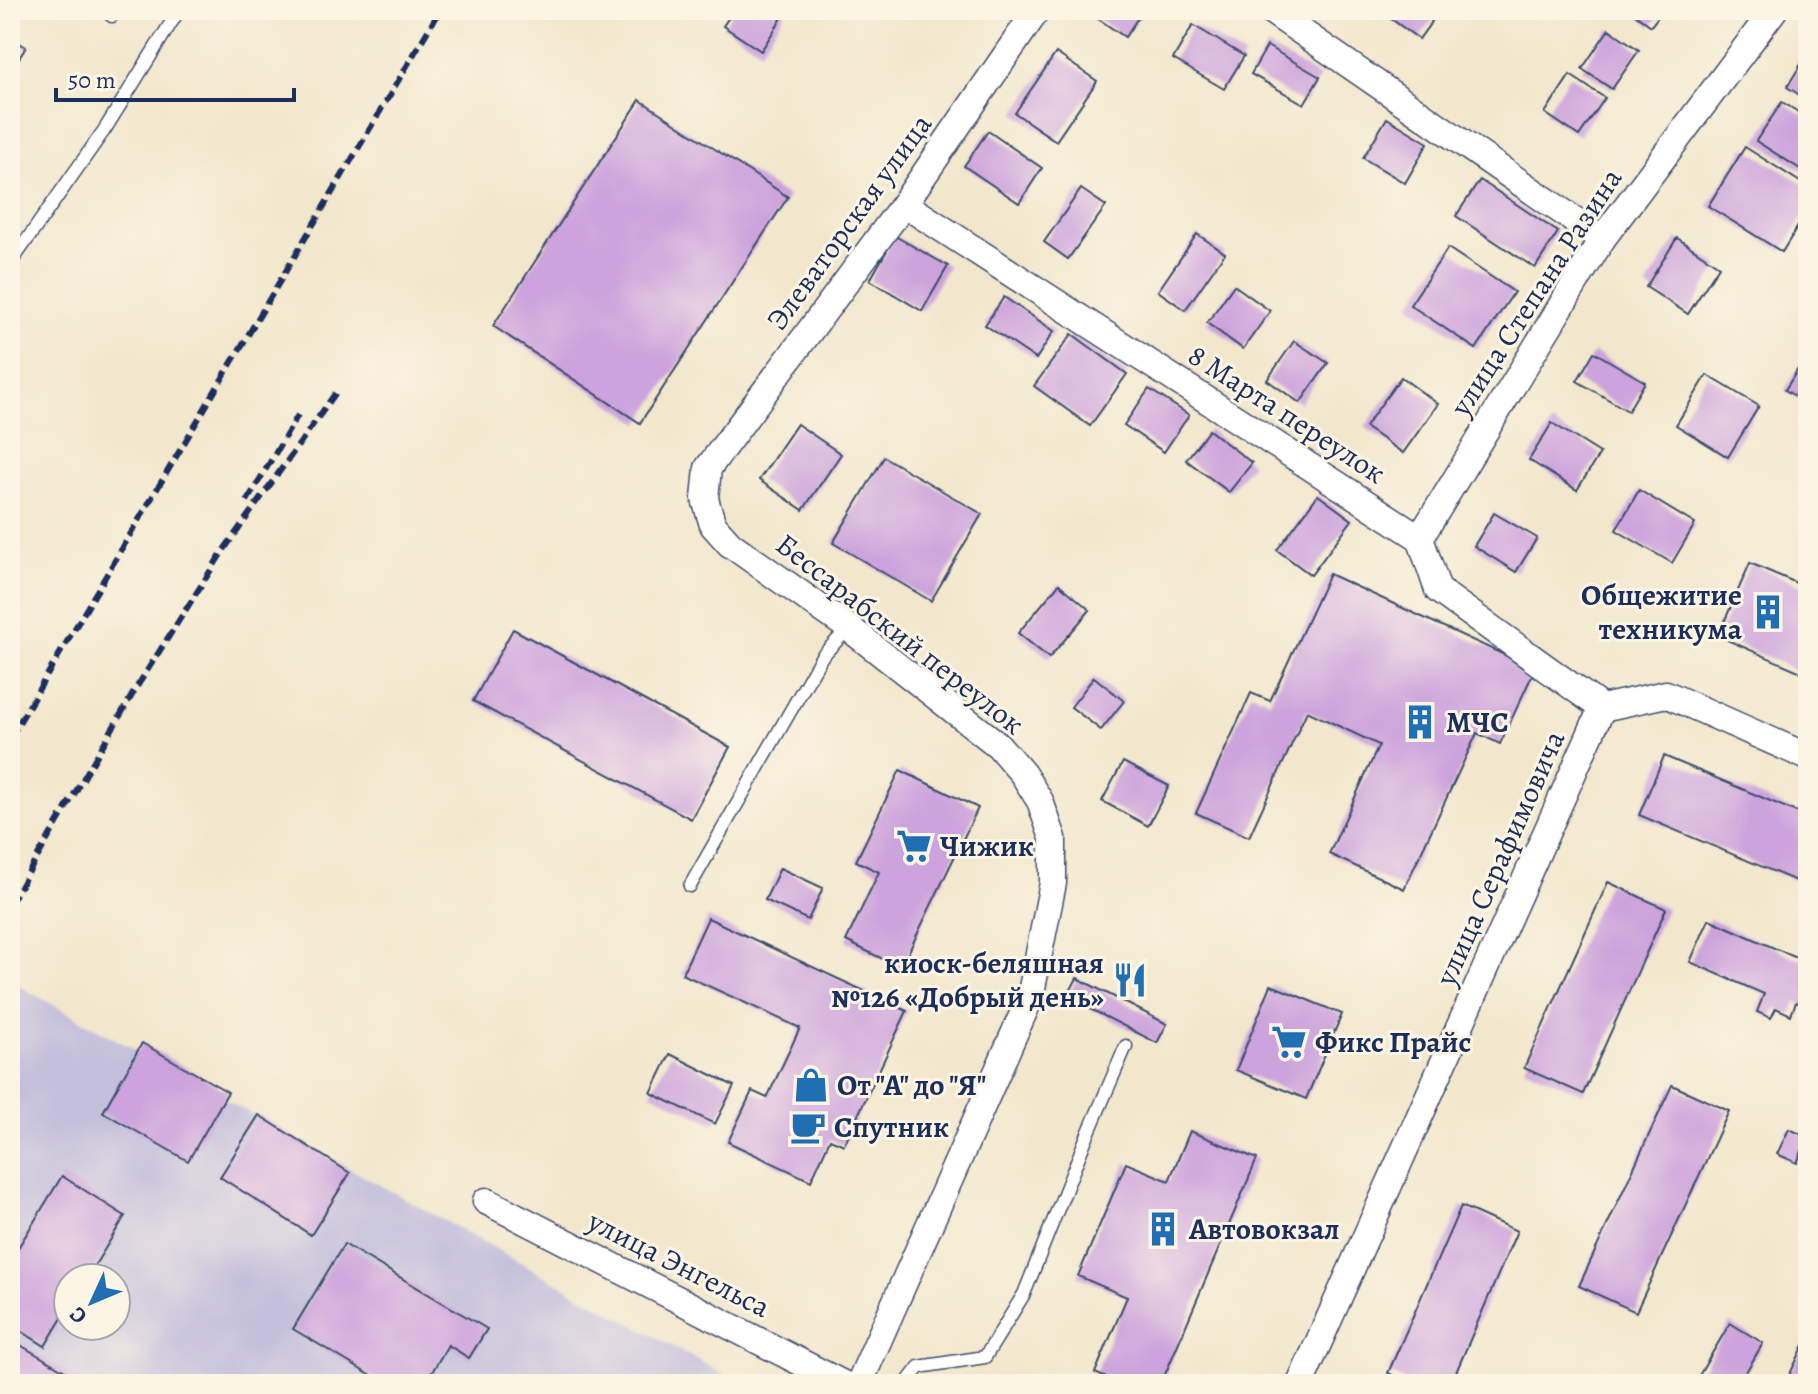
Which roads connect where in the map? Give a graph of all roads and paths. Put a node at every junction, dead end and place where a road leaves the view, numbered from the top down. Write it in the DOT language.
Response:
graph roads {
  1 [pos="179,10"];
  2 [pos="1037,10"];
  3 [pos="1270,10"];
  4 [pos="1774,10"];
  5 [pos="904,204"];
  6 [pos="1602,239"];
  7 [pos="10,264"];
  8 [pos="708,468"];
  9 [pos="1420,538"];
  10 [pos="849,628"];
  11 [pos="1602,708"];
  12 [pos="1808,757"];
  13 [pos="690,886"];
  14 [pos="1126,1046"];
  15 [pos="486,1201"];
  16 [pos="843,1384"];
  17 [pos="859,1384"];
  18 [pos="906,1384"];
  19 [pos="1300,1384"];
  1 -- 7 [label="lane"];
  2 -- 5 [label="street, Элеваторская улица"];
  3 -- 6 [label="street"];
  4 -- 6 [label="street, улица Степана Разина"];
  5 -- 8 [label="street, Элеваторская улица"];
  5 -- 9 [label="street, 8 Марта переулок"];
  6 -- 9 [label="street, улица Степана Разина"];
  8 -- 10 [label="street, Бессарабский переулок"];
  9 -- 11 [label="street"];
  10 -- 13 [label="lane"];
  10 -- 17 [label="street, Бессарабский переулок"];
  11 -- 12 [label="street"];
  11 -- 19 [label="street, улица Серафимовича"];
  14 -- 18 [label="lane"];
  15 -- 16 [label="street, улица Энгельса"];
}
